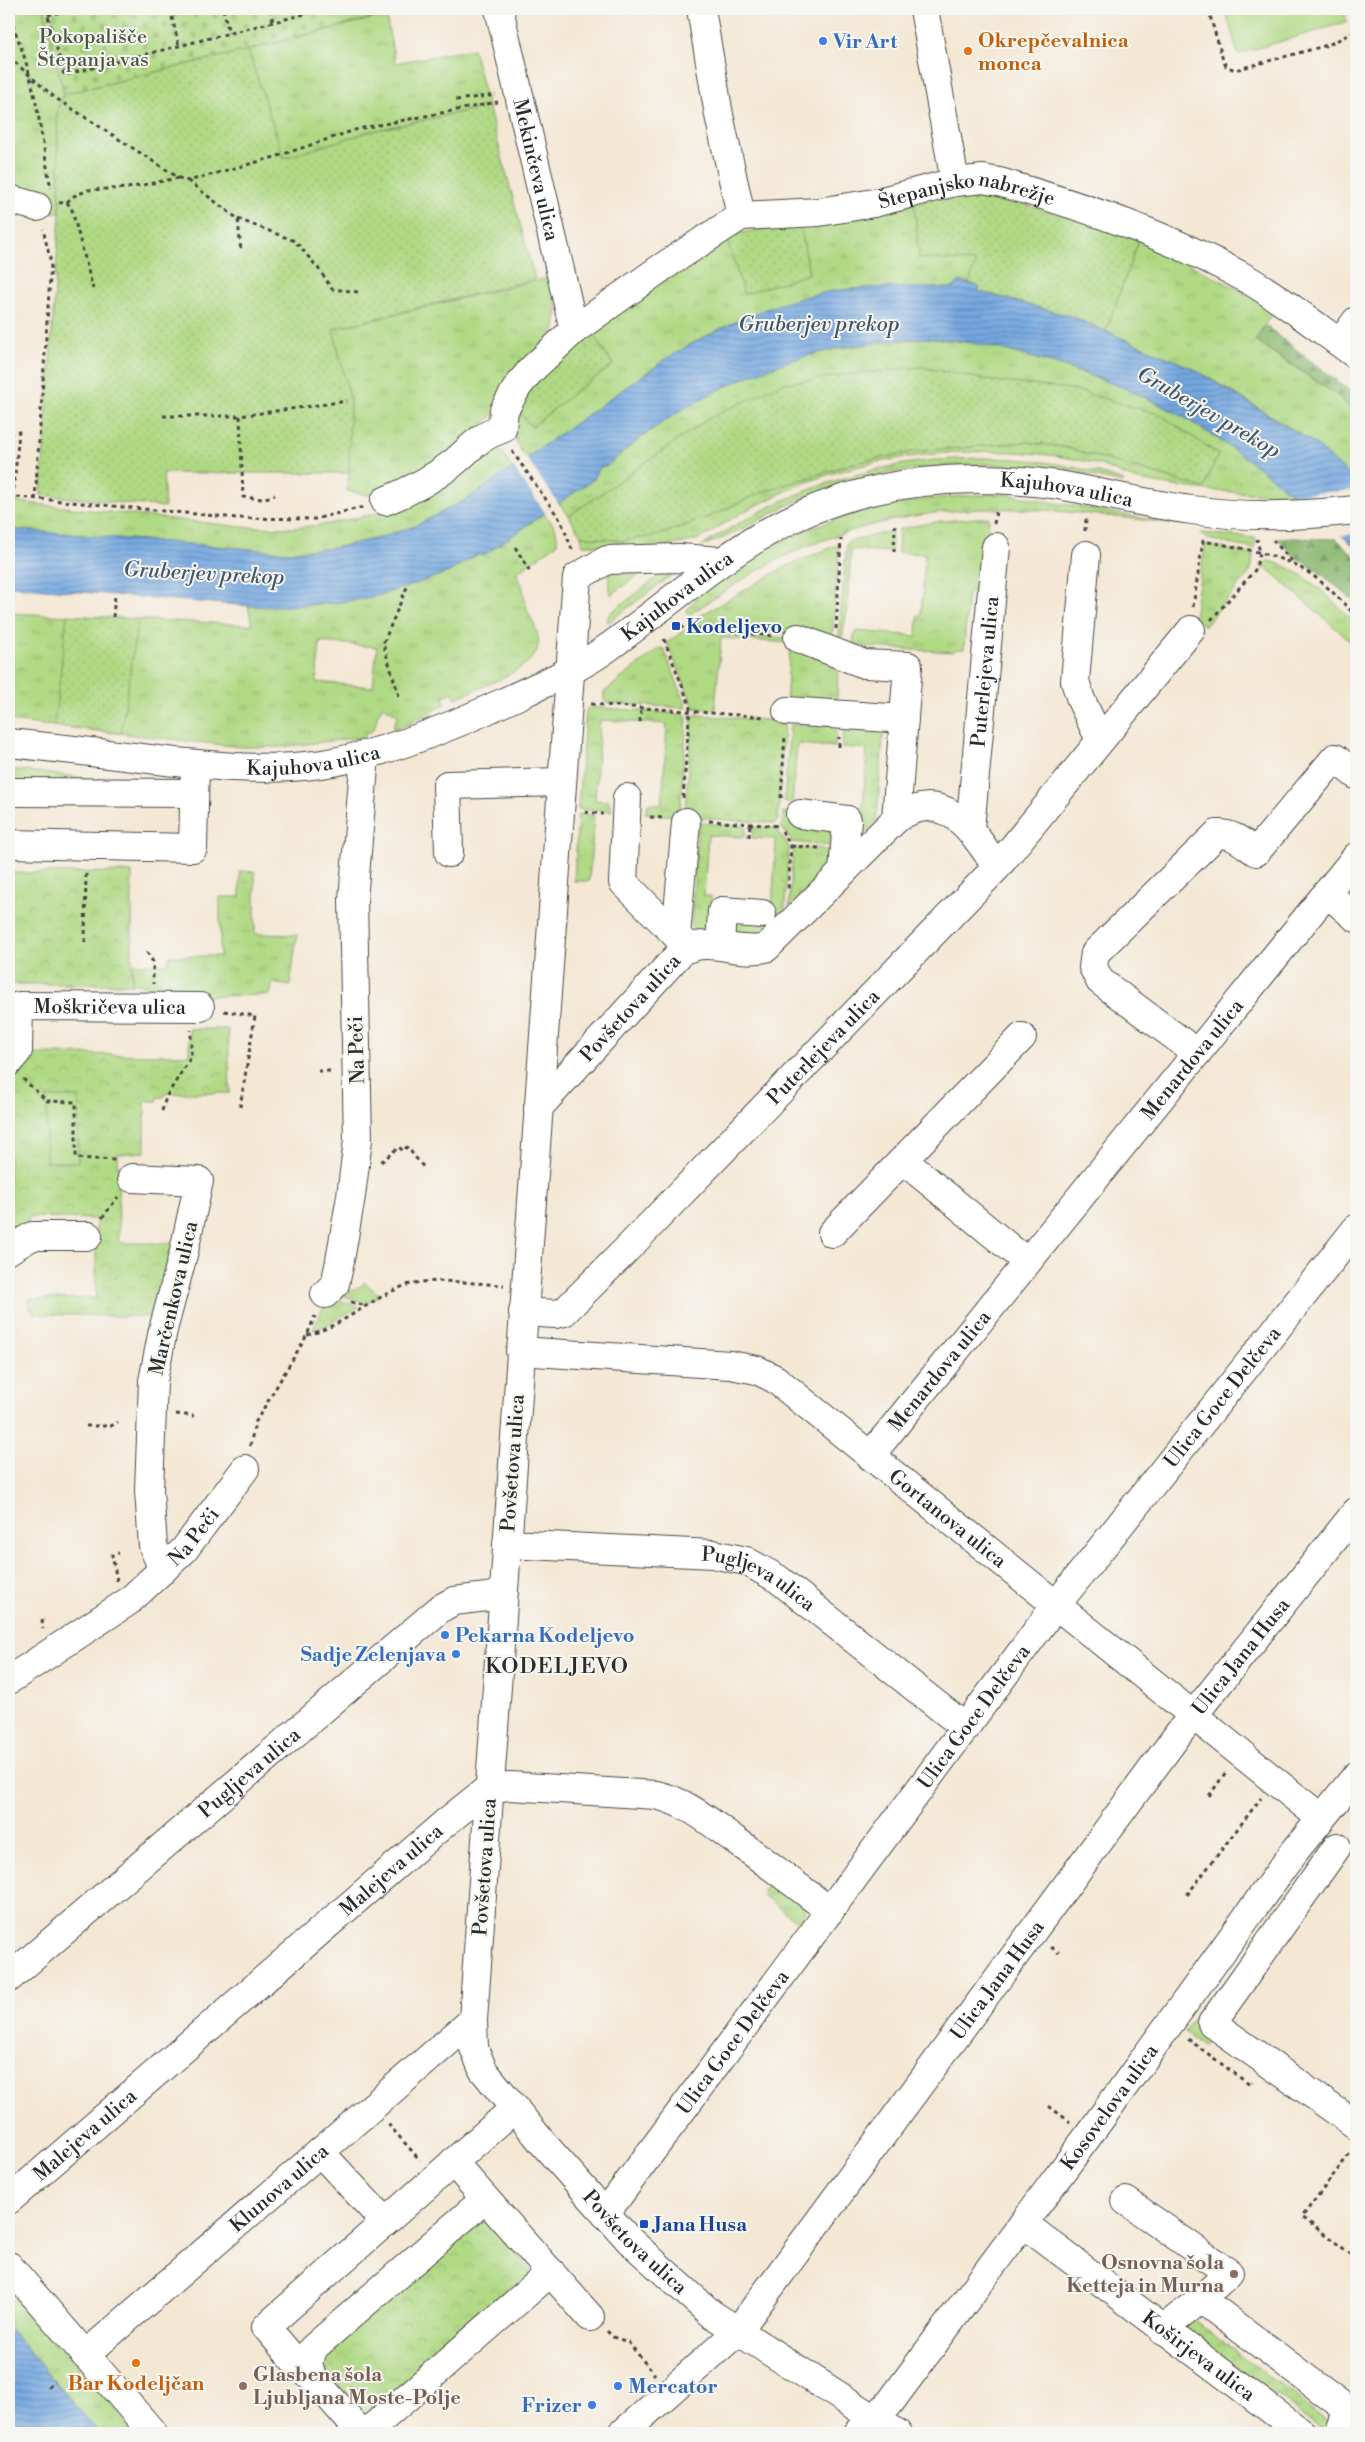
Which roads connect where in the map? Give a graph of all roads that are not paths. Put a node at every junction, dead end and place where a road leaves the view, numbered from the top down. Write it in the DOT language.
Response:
graph roads {
  1 [pos="499,9"];
  2 [pos="701,9"];
  3 [pos="924,9"];
  4 [pos="955,182"];
  5 [pos="9,199"];
  6 [pos="46,205"];
  7 [pos="742,216"];
  8 [pos="1356,322"];
  9 [pos="574,330"];
  10 [pos="1348,349"];
  11 [pos="385,501"];
  12 [pos="1356,510"];
  13 [pos="996,547"];
  14 [pos="1086,555"];
  15 [pos="722,561"];
  16 [pos="1191,630"];
  17 [pos="798,638"];
  18 [pos="569,671"];
  19 [pos="787,715"];
  20 [pos="904,719"];
  21 [pos="1100,740"];
  22 [pos="9,743"];
  23 [pos="365,755"];
  24 [pos="195,764"];
  25 [pos="1356,775"];
  26 [pos="561,782"];
  27 [pos="15,792"];
  28 [pos="194,794"];
  29 [pos="627,798"];
  30 [pos="684,811"];
  31 [pos="787,812"];
  32 [pos="896,819"];
  33 [pos="970,829"];
  34 [pos="9,844"];
  35 [pos="449,853"];
  36 [pos="1356,857"];
  37 [pos="844,861"];
  38 [pos="996,867"];
  39 [pos="1327,893"];
  40 [pos="762,914"];
  41 [pos="1356,918"];
  42 [pos="682,941"];
  43 [pos="720,945"];
  44 [pos="196,1007"];
  45 [pos="1022,1037"];
  46 [pos="1197,1053"];
  47 [pos="9,1062"];
  48 [pos="538,1108"];
  49 [pos="904,1161"];
  50 [pos="132,1178"];
  51 [pos="1356,1229"];
  52 [pos="832,1233"];
  53 [pos="88,1236"];
  54 [pos="9,1250"];
  55 [pos="1028,1262"];
  56 [pos="324,1294"];
  57 [pos="523,1312"];
  58 [pos="520,1351"];
  59 [pos="870,1456"];
  60 [pos="246,1468"];
  61 [pos="1356,1512"];
  62 [pos="506,1544"];
  63 [pos="163,1570"];
  64 [pos="503,1595"];
  65 [pos="1056,1605"];
  66 [pos="9,1680"];
  67 [pos="1193,1715"];
  68 [pos="966,1728"];
  69 [pos="1356,1776"];
  70 [pos="489,1788"];
  71 [pos="1316,1824"];
  72 [pos="1347,1854"];
  73 [pos="830,1911"];
  74 [pos="9,1978"];
  75 [pos="1184,2002"];
  76 [pos="473,2020"];
  77 [pos="1212,2023"];
  78 [pos="515,2108"];
  79 [pos="1356,2126"];
  80 [pos="320,2152"];
  81 [pos="444,2170"];
  82 [pos="485,2198"];
  83 [pos="9,2200"];
  84 [pos="1126,2201"];
  85 [pos="605,2214"];
  86 [pos="385,2222"];
  87 [pos="1024,2224"];
  88 [pos="9,2266"];
  89 [pos="551,2272"];
  90 [pos="1201,2299"];
  91 [pos="590,2317"];
  92 [pos="1162,2330"];
  93 [pos="737,2332"];
  94 [pos="85,2355"];
  95 [pos="312,2377"];
  96 [pos="1348,2413"];
  97 [pos="866,2426"];
  98 [pos="153,2433"];
  99 [pos="361,2433"];
  100 [pos="366,2433"];
  101 [pos="623,2433"];
  102 [pos="898,2433"];
  103 [pos="1302,2433"];
  1 -- 9 [label="street, Mekinčeva ulica"];
  2 -- 7 [label="street"];
  3 -- 4 [label="street"];
  4 -- 7 [label="street, Štepanjsko nabrežje"];
  4 -- 10 [label="street, Štepanjsko nabrežje"];
  5 -- 6 [label="street"];
  7 -- 9 [label="street, Štepanjsko nabrežje"];
  8 -- 10 [label="street"];
  9 -- 11 [label="street, Štepanjsko nabrežje"];
  12 -- 15 [label="street, Kajuhova ulica"];
  13 -- 33 [label="street, Puterlejeva ulica"];
  14 -- 21 [label="street"];
  15 -- 18 [label="street, Kajuhova ulica"];
  15 -- 18 [label="street, Povšetova ulica"];
  16 -- 21 [label="street, Puterlejeva ulica"];
  17 -- 20 [label="street"];
  18 -- 23 [label="street, Kajuhova ulica"];
  18 -- 26 [label="street, Povšetova ulica"];
  19 -- 20 [label="street"];
  20 -- 32 [label="street"];
  21 -- 38 [label="street, Puterlejeva ulica"];
  22 -- 24 [label="street, Kajuhova ulica"];
  23 -- 24 [label="street, Kajuhova ulica"];
  23 -- 56 [label="street, Na Peči"];
  24 -- 28 [label="street"];
  25 -- 46 [label="street"];
  26 -- 35 [label="street"];
  26 -- 48 [label="street, Povšetova ulica"];
  27 -- 28 [label="street"];
  28 -- 34 [label="street"];
  29 -- 42 [label="street"];
  30 -- 42 [label="street"];
  31 -- 37 [label="street"];
  32 -- 33 [label="street, Povšetova ulica"];
  32 -- 37 [label="street, Povšetova ulica"];
  33 -- 38 [label="street, Povšetova ulica"];
  36 -- 39 [label="street, Menardova ulica"];
  37 -- 43 [label="street, Povšetova ulica"];
  38 -- 57 [label="street, Puterlejeva ulica"];
  39 -- 41 [label="street"];
  39 -- 46 [label="street, Menardova ulica"];
  40 -- 43 [label="street"];
  42 -- 43 [label="street, Povšetova ulica"];
  42 -- 48 [label="street, Povšetova ulica"];
  44 -- 47 [label="street, Moškričeva ulica"];
  45 -- 49 [label="street"];
  46 -- 55 [label="street, Menardova ulica"];
  48 -- 57 [label="street, Povšetova ulica"];
  49 -- 52 [label="street"];
  49 -- 55 [label="street"];
  50 -- 63 [label="street, Marčenkova ulica"];
  51 -- 65 [label="street, Ulica Goce Delčeva"];
  53 -- 54 [label="street"];
  55 -- 59 [label="street, Menardova ulica"];
  57 -- 58 [label="street, Povšetova ulica"];
  58 -- 59 [label="street, Gortanova ulica"];
  58 -- 62 [label="street, Povšetova ulica"];
  59 -- 65 [label="street, Gortanova ulica"];
  60 -- 63 [label="street, Na Peči"];
  61 -- 67 [label="street, Ulica Jana Husa"];
  62 -- 64 [label="street, Povšetova ulica"];
  62 -- 68 [label="street, Pugljeva ulica"];
  63 -- 66 [label="street, Na Peči"];
  64 -- 70 [label="street, Povšetova ulica"];
  64 -- 74 [label="street, Pugljeva ulica"];
  65 -- 67 [label="street, Gortanova ulica"];
  65 -- 68 [label="street, Ulica Goce Delčeva"];
  67 -- 71 [label="street, Gortanova ulica"];
  67 -- 93 [label="street, Ulica Jana Husa"];
  68 -- 73 [label="street, Ulica Goce Delčeva"];
  69 -- 71 [label="street, Kosovelova ulica"];
  70 -- 73 [label="street"];
  70 -- 76 [label="street, Povšetova ulica"];
  70 -- 83 [label="street, Malejeva ulica"];
  71 -- 72 [label="street, Gortanova ulica"];
  71 -- 75 [label="street, Kosovelova ulica"];
  72 -- 77 [label="street"];
  73 -- 85 [label="street, Ulica Goce Delčeva"];
  75 -- 77 [label="street"];
  75 -- 87 [label="street, Kosovelova ulica"];
  76 -- 78 [label="street, Povšetova ulica"];
  76 -- 80 [label="street, Klunova ulica"];
  77 -- 79 [label="street"];
  78 -- 81 [label="street"];
  78 -- 85 [label="street, Povšetova ulica"];
  80 -- 86 [label="street"];
  80 -- 94 [label="street, Klunova ulica"];
  81 -- 82 [label="street"];
  81 -- 86 [label="street"];
  82 -- 89 [label="street"];
  82 -- 95 [label="street"];
  84 -- 90 [label="street"];
  85 -- 93 [label="street, Povšetova ulica"];
  86 -- 95 [label="street"];
  87 -- 92 [label="street, Koširjeva ulica"];
  87 -- 97 [label="street, Kosovelova ulica"];
  88 -- 94 [label="street"];
  89 -- 91 [label="street"];
  89 -- 100 [label="street"];
  90 -- 92 [label="street"];
  90 -- 96 [label="street"];
  92 -- 103 [label="street, Koširjeva ulica"];
  93 -- 97 [label="street, Povšetova ulica"];
  93 -- 101 [label="street, Ulica Jana Husa"];
  94 -- 98 [label="street"];
  95 -- 99 [label="street"];
  97 -- 102 [label="street, Povšetova ulica"];
}
